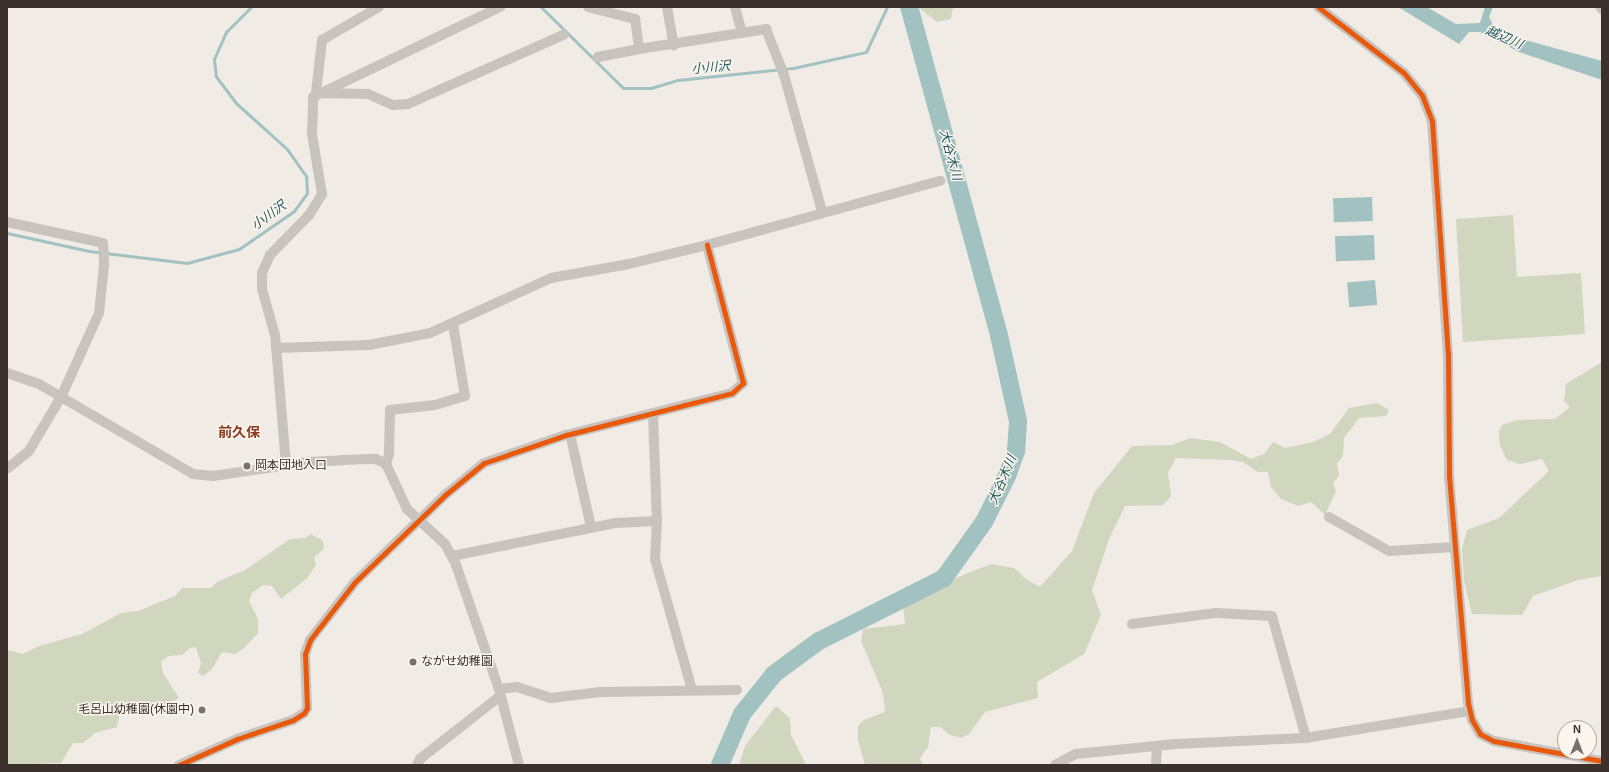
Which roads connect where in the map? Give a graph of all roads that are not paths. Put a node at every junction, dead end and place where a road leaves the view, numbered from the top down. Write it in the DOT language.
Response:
graph roads {
  1 [pos="379,7"];
  2 [pos="500,7"];
  3 [pos="588,7"];
  4 [pos="667,7"];
  5 [pos="735,7"];
  6 [pos="1318,7"];
  7 [pos="742,33"];
  8 [pos="563,35"];
  9 [pos="674,45"];
  10 [pos="639,49"];
  11 [pos="603,56"];
  12 [pos="316,94"];
  13 [pos="940,181"];
  14 [pos="822,211"];
  15 [pos="7,222"];
  16 [pos="707,245"];
  17 [pos="453,324"];
  18 [pos="276,348"];
  19 [pos="7,373"];
  20 [pos="61,397"];
  21 [pos="653,414"];
  22 [pos="570,434"];
  23 [pos="386,464"];
  24 [pos="286,465"];
  25 [pos="7,469"];
  26 [pos="1329,517"];
  27 [pos="657,521"];
  28 [pos="419,522"];
  29 [pos="591,527"];
  30 [pos="1455,547"];
  31 [pos="452,556"];
  32 [pos="1132,624"];
  33 [pos="692,690"];
  34 [pos="737,690"];
  35 [pos="500,692"];
  36 [pos="1469,711"];
  37 [pos="1306,738"];
  38 [pos="1157,747"];
  39 [pos="1602,761"];
  40 [pos="179,765"];
  41 [pos="417,765"];
  42 [pos="519,765"];
  43 [pos="1055,765"];
  44 [pos="1156,765"];
  1 -- 12 [label="street"];
  2 -- 12 [label="street"];
  3 -- 10 [label="street"];
  4 -- 9 [label="street"];
  5 -- 7 [label="street"];
  6 -- 30 [label="street"];
  7 -- 9 [label="street"];
  7 -- 14 [label="street"];
  8 -- 12 [label="street"];
  9 -- 10 [label="street"];
  10 -- 11 [label="street"];
  12 -- 18 [label="street"];
  13 -- 14 [label="street"];
  14 -- 16 [label="street"];
  15 -- 20 [label="street"];
  16 -- 17 [label="street"];
  16 -- 21 [label="street"];
  17 -- 18 [label="street"];
  17 -- 23 [label="street"];
  18 -- 24 [label="street"];
  19 -- 20 [label="street"];
  20 -- 24 [label="street"];
  20 -- 25 [label="street"];
  21 -- 22 [label="street"];
  21 -- 27 [label="street"];
  22 -- 28 [label="street"];
  22 -- 29 [label="street"];
  23 -- 24 [label="street"];
  23 -- 28 [label="street"];
  26 -- 30 [label="street"];
  27 -- 29 [label="street"];
  27 -- 33 [label="street"];
  28 -- 31 [label="street"];
  28 -- 40 [label="street"];
  29 -- 31 [label="street"];
  30 -- 36 [label="street"];
  31 -- 35 [label="street"];
  32 -- 37 [label="street"];
  33 -- 34 [label="street"];
  33 -- 35 [label="street"];
  35 -- 41 [label="street"];
  35 -- 42 [label="street"];
  36 -- 37 [label="street"];
  36 -- 39 [label="street"];
  37 -- 38 [label="street"];
  38 -- 43 [label="street"];
  38 -- 44 [label="street"];
}
